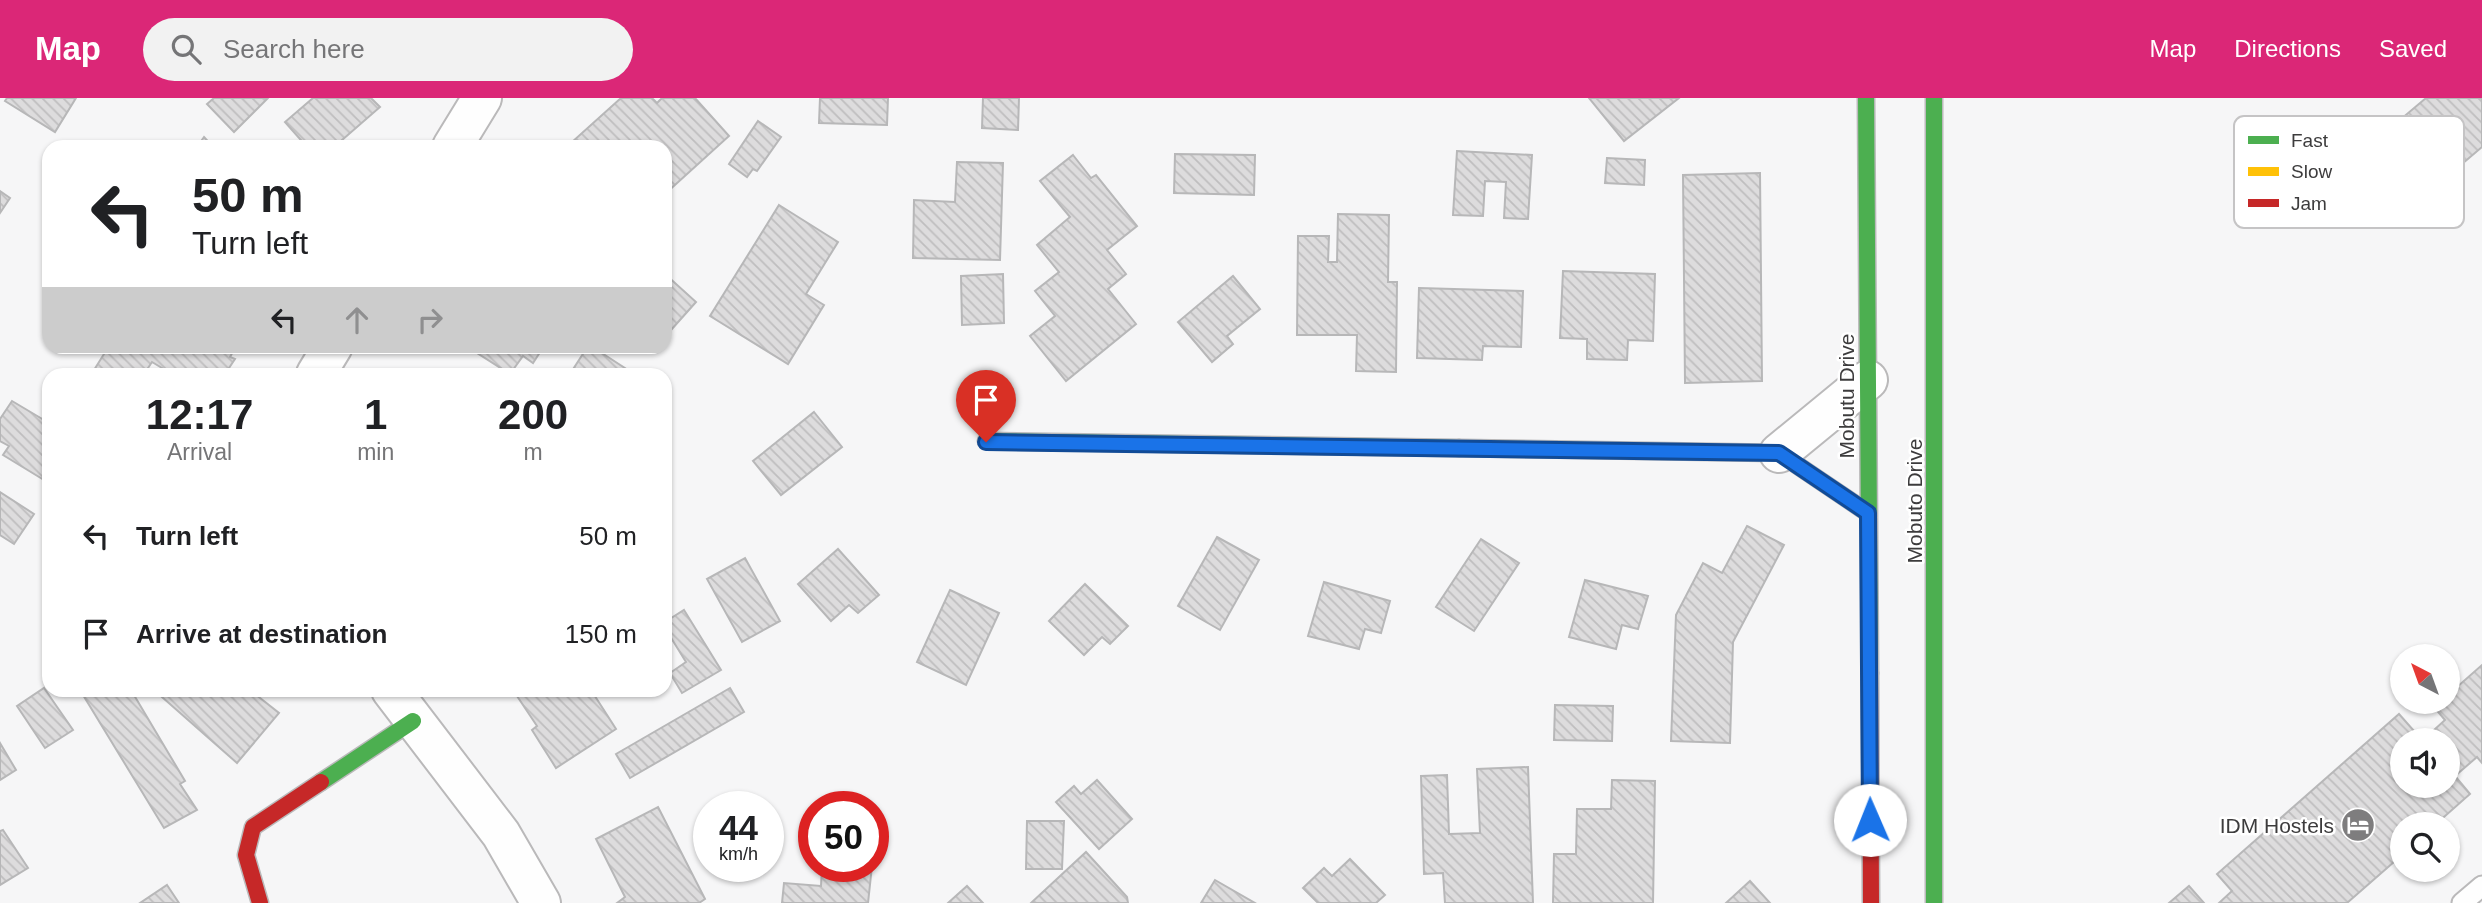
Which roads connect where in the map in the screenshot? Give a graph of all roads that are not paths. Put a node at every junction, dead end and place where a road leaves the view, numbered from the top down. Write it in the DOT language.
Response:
graph roads {
  1 [pos="482,98"];
  2 [pos="1866,98"];
  3 [pos="1934,98"];
  4 [pos="456,140"];
  5 [pos="1868,380"];
  6 [pos="986,442"];
  7 [pos="1779,453"];
  8 [pos="1868,513"];
  9 [pos="396,697"];
  10 [pos="413,721"];
  11 [pos="2482,886"];
  12 [pos="260,903"];
  13 [pos="541,903"];
  14 [pos="1871,903"];
  15 [pos="1934,903"];
  16 [pos="2462,903"];
  1 -- 4 [label="street"];
  2 -- 5 [label="main road, Mobutu Drive"];
  3 -- 15 [label="main road, Mobuto Drive"];
  5 -- 7 [label="street"];
  5 -- 8 [label="main road, Mobutu Drive"];
  6 -- 7 [label="main road"];
  7 -- 8 [label="main road"];
  8 -- 14 [label="main road, Mobutu Drive"];
  9 -- 10 [label="street"];
  10 -- 12 [label="main road"];
  10 -- 13 [label="street"];
  11 -- 16 [label="lane"];
}
